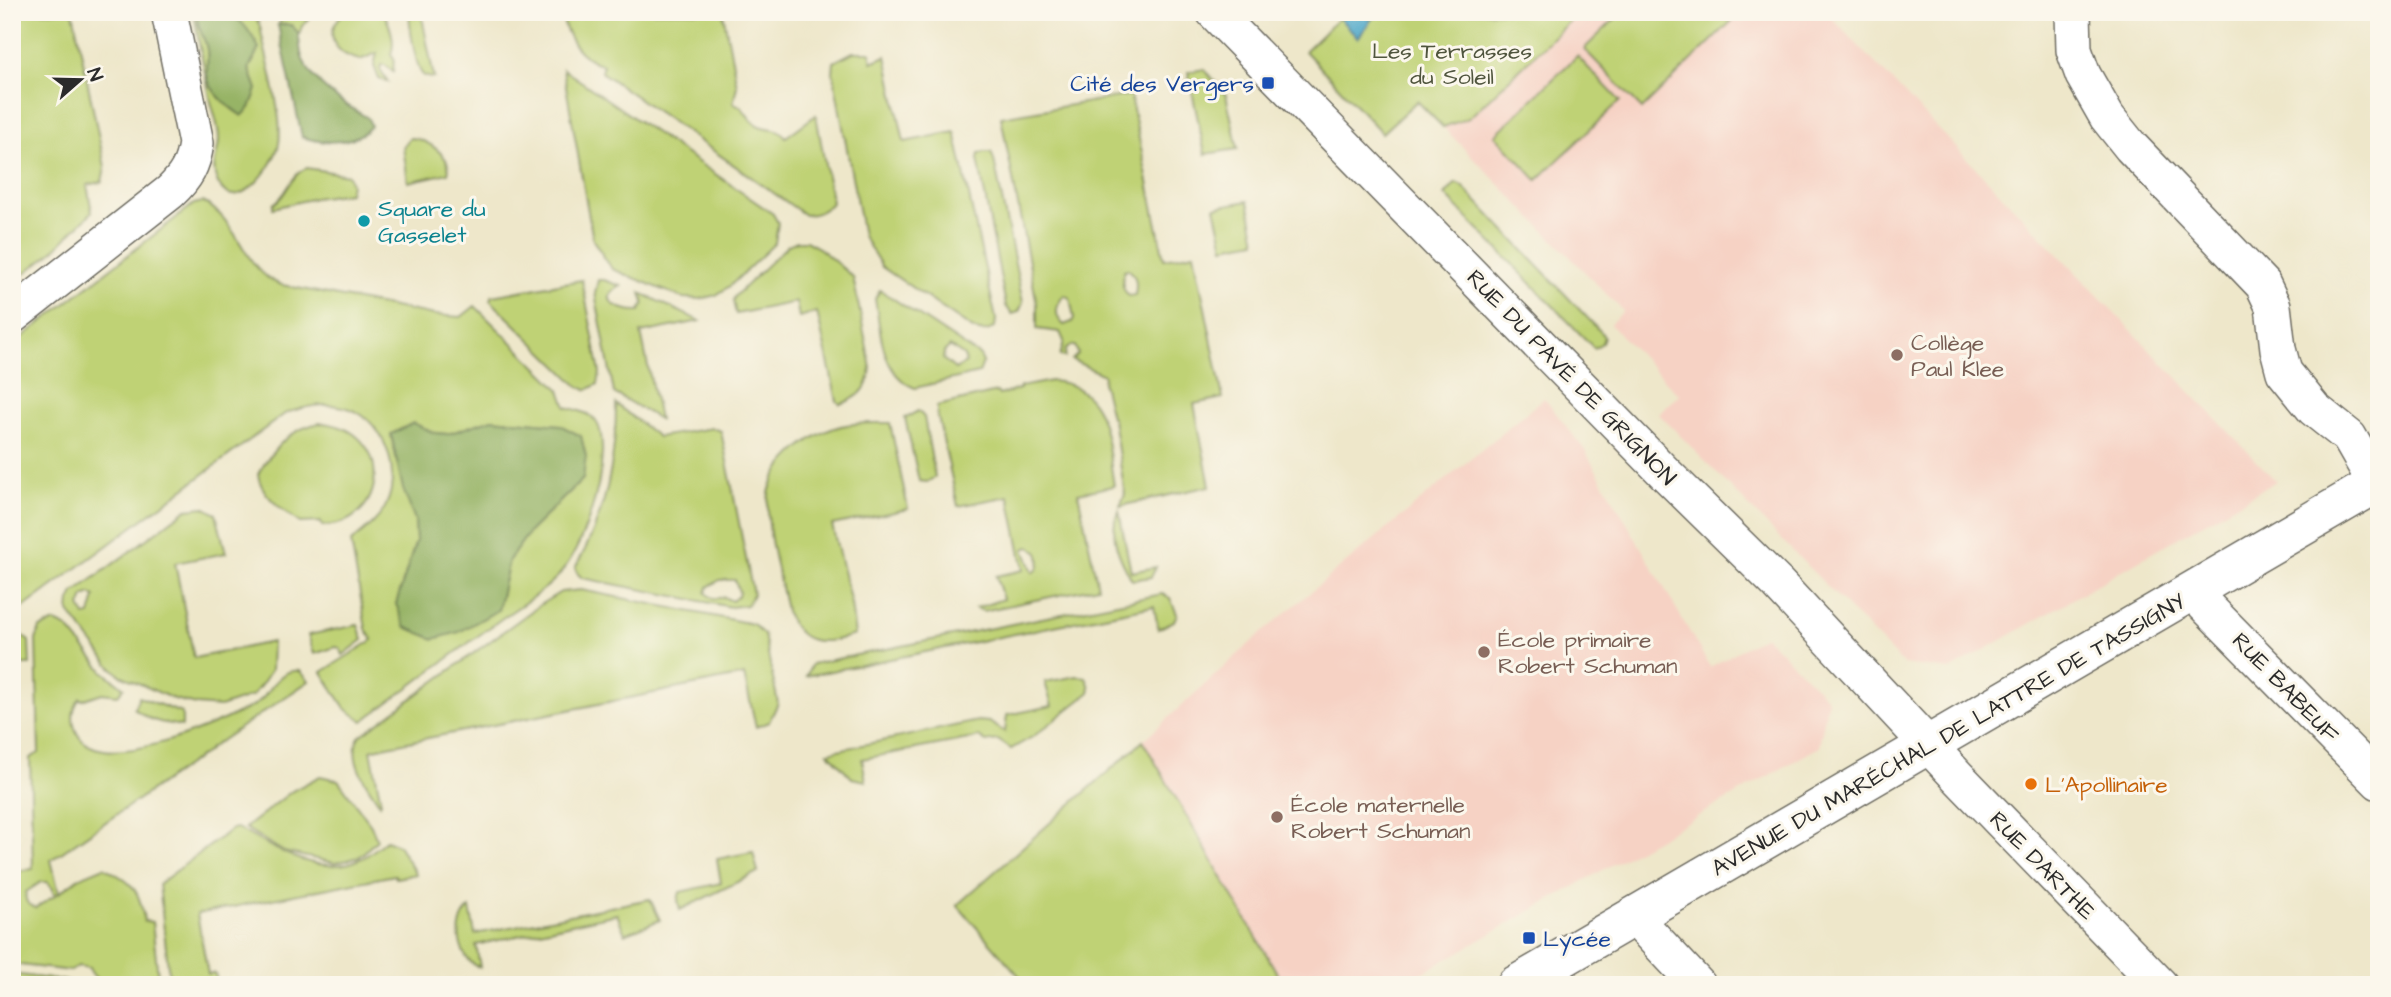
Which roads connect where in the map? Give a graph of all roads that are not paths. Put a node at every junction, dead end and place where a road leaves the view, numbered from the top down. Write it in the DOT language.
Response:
graph roads {
  1 [pos="169,12"];
  2 [pos="1214,12"];
  3 [pos="2073,12"];
  4 [pos="12,316"];
  5 [pos="2377,483"];
  6 [pos="2192,592"];
  7 [pos="1927,744"];
  8 [pos="2379,782"];
  9 [pos="1634,917"];
  10 [pos="1516,985"];
  11 [pos="1698,985"];
  12 [pos="2160,985"];
  1 -- 4 [label="street"];
  2 -- 7 [label="street, RUE DU PAVÉ DE GRIGNON"];
  3 -- 5 [label="street"];
  5 -- 6 [label="street, AVENUE DU MARÉCHAL DE LATTRE DE TASSIGNY"];
  6 -- 7 [label="street, AVENUE DU MARÉCHAL DE LATTRE DE TASSIGNY"];
  6 -- 8 [label="street, RUE BABEUF"];
  7 -- 9 [label="street, AVENUE DU MARÉCHAL DE LATTRE DE TASSIGNY"];
  7 -- 12 [label="street, RUE DARTHE"];
  9 -- 10 [label="street, AVENUE DU MARÉCHAL DE LATTRE DE TASSIGNY"];
  9 -- 11 [label="street"];
}
